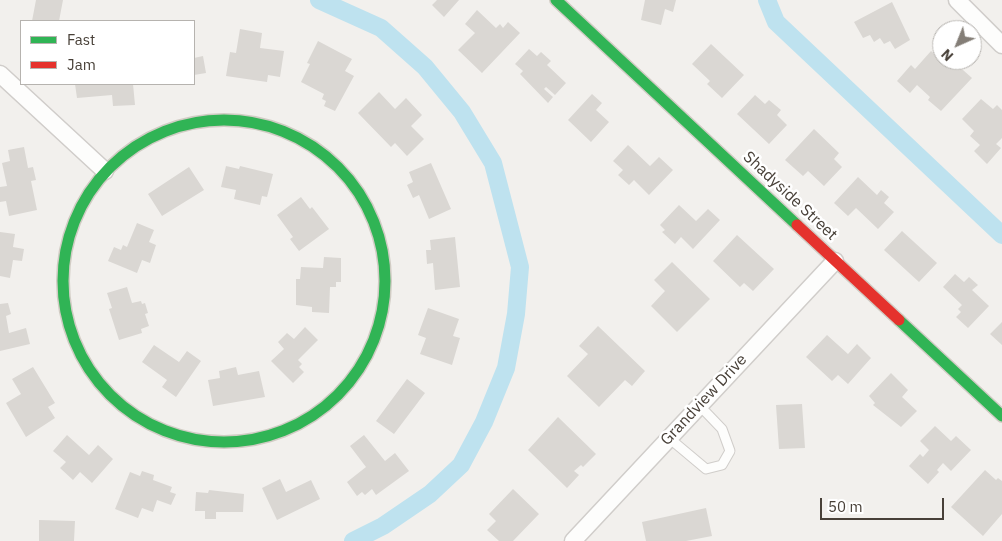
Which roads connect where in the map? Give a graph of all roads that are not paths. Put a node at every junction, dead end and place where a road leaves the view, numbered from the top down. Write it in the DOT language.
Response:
graph roads {
  1 [pos="556,0"];
  2 [pos="957,0"];
  3 [pos="1002,44"];
  4 [pos="0,74"];
  5 [pos="106,171"];
  6 [pos="835,261"];
  7 [pos="699,405"];
  8 [pos="1002,416"];
  9 [pos="669,438"];
  10 [pos="574,541"];
  1 -- 6 [label="street, Shadyside Street"];
  2 -- 3 [label="street"];
  4 -- 5 [label="street"];
  5 -- 5 [label="street"];
  6 -- 7 [label="street, Grandview Drive"];
  6 -- 8 [label="street, Shadyside Street"];
  7 -- 9 [label="street, Grandview Drive"];
  7 -- 9 [label="lane"];
  9 -- 10 [label="street, Grandview Drive"];
}
